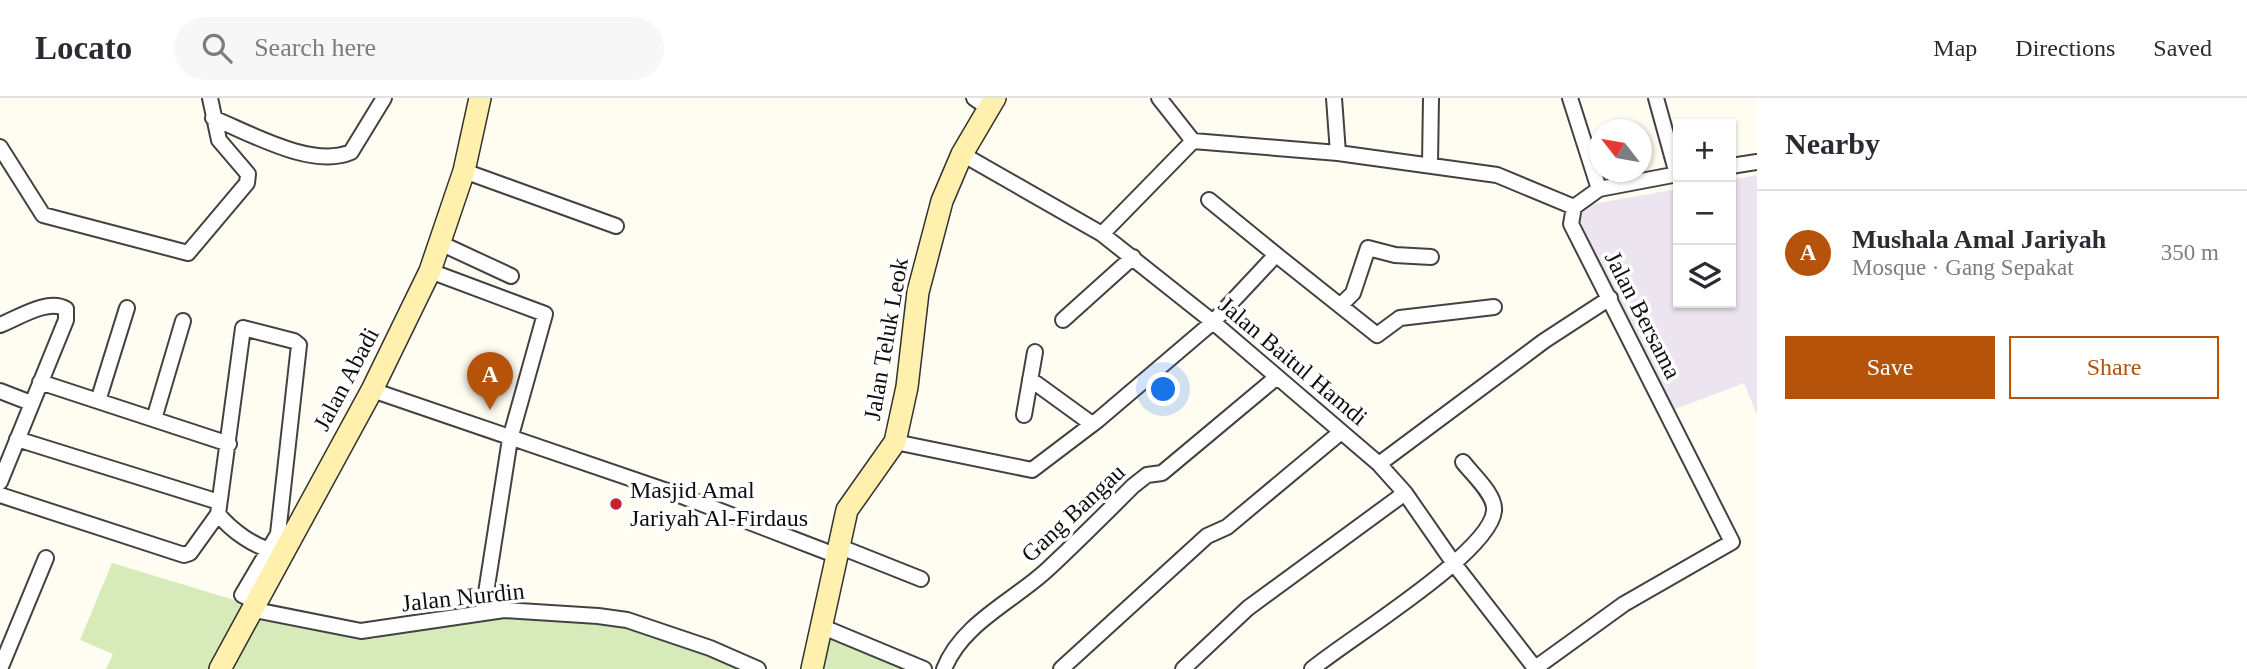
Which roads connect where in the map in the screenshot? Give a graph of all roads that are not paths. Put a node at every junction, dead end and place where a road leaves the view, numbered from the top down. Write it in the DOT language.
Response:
graph roads {
  1 [pos="210,98"];
  2 [pos="384,98"];
  3 [pos="480,98"];
  4 [pos="1159,98"];
  5 [pos="1334,98"];
  6 [pos="1432,98"];
  7 [pos="1570,98"];
  8 [pos="1656,98"];
  9 [pos="985,101"];
  10 [pos="213,118"];
  11 [pos="1193,141"];
  12 [pos="0,147"];
  13 [pos="1338,153"];
  14 [pos="962,154"];
  15 [pos="1673,157"];
  16 [pos="1757,162"];
  17 [pos="1430,164"];
  18 [pos="1736,165"];
  19 [pos="464,171"];
  20 [pos="1673,175"];
  21 [pos="1599,189"];
  22 [pos="1209,200"];
  23 [pos="1574,207"];
  24 [pos="616,226"];
  25 [pos="1102,234"];
  26 [pos="440,243"];
  27 [pos="1133,257"];
  28 [pos="1279,257"];
  29 [pos="1431,257"];
  30 [pos="430,271"];
  31 [pos="511,276"];
  32 [pos="1611,298"];
  33 [pos="1342,304"];
  34 [pos="1494,307"];
  35 [pos="127,308"];
  36 [pos="1063,320"];
  37 [pos="183,321"];
  38 [pos="1213,322"];
  39 [pos="0,325"];
  40 [pos="1035,352"];
  41 [pos="1277,376"];
  42 [pos="1030,379"];
  43 [pos="40,382"];
  44 [pos="372,390"];
  45 [pos="0,391"];
  46 [pos="98,401"];
  47 [pos="31,403"];
  48 [pos="1024,415"];
  49 [pos="154,419"];
  50 [pos="1092,424"];
  51 [pos="1341,432"];
  52 [pos="17,439"];
  53 [pos="510,439"];
  54 [pos="895,442"];
  55 [pos="229,444"];
  56 [pos="5,455"];
  57 [pos="1463,462"];
  58 [pos="1379,464"];
  59 [pos="0,482"];
  60 [pos="1405,493"];
  61 [pos="0,495"];
  62 [pos="219,508"];
  63 [pos="276,551"];
  64 [pos="836,551"];
  65 [pos="46,558"];
  66 [pos="1455,565"];
  67 [pos="921,579"];
  68 [pos="249,602"];
  69 [pos="483,612"];
  70 [pos="823,627"];
  71 [pos="1,669"];
  72 [pos="219,669"];
  73 [pos="758,669"];
  74 [pos="812,669"];
  75 [pos="924,669"];
  76 [pos="944,669"];
  77 [pos="1061,669"];
  78 [pos="1182,669"];
  79 [pos="1312,669"];
  80 [pos="1534,669"];
  1 -- 10 [label="street"];
  2 -- 10 [label="street"];
  3 -- 19 [label="street, Jalan Abadi"];
  4 -- 11 [label="street"];
  5 -- 13 [label="street"];
  6 -- 17 [label="street"];
  7 -- 21 [label="street"];
  8 -- 15 [label="street"];
  9 -- 14 [label="street, Jalan Teluk Leok"];
  10 -- 12 [label="street"];
  11 -- 13 [label="street"];
  11 -- 25 [label="street"];
  13 -- 17 [label="street"];
  14 -- 25 [label="street, Jalan Baitul Hamdi"];
  14 -- 54 [label="street, Jalan Teluk Leok"];
  16 -- 18 [label="street"];
  17 -- 23 [label="street"];
  19 -- 24 [label="street"];
  19 -- 26 [label="street, Jalan Abadi"];
  20 -- 21 [label="street"];
  21 -- 23 [label="street"];
  22 -- 28 [label="street"];
  23 -- 32 [label="street, Jalan Bersama"];
  25 -- 27 [label="street, Jalan Baitul Hamdi"];
  26 -- 30 [label="street, Jalan Abadi"];
  26 -- 31 [label="street"];
  27 -- 36 [label="street"];
  27 -- 38 [label="street, Jalan Baitul Hamdi"];
  28 -- 33 [label="street"];
  28 -- 38 [label="street"];
  29 -- 33 [label="street"];
  30 -- 44 [label="street, Jalan Abadi"];
  30 -- 53 [label="street"];
  32 -- 58 [label="street"];
  32 -- 80 [label="street, Jalan Bersama"];
  33 -- 34 [label="street"];
  35 -- 46 [label="street"];
  37 -- 49 [label="street"];
  38 -- 41 [label="street, Jalan Baitul Hamdi"];
  38 -- 50 [label="street"];
  39 -- 43 [label="street"];
  40 -- 42 [label="street"];
  41 -- 51 [label="street, Jalan Baitul Hamdi"];
  41 -- 76 [label="street, Gang Bangau"];
  42 -- 48 [label="street"];
  42 -- 50 [label="street"];
  43 -- 46 [label="street"];
  43 -- 47 [label="street"];
  44 -- 53 [label="street"];
  44 -- 63 [label="street, Jalan Abadi"];
  45 -- 47 [label="street"];
  46 -- 49 [label="street"];
  47 -- 52 [label="street"];
  49 -- 55 [label="street"];
  50 -- 54 [label="street"];
  51 -- 58 [label="street, Jalan Baitul Hamdi"];
  51 -- 77 [label="street"];
  52 -- 56 [label="street"];
  52 -- 62 [label="street"];
  53 -- 64 [label="street"];
  53 -- 69 [label="street"];
  54 -- 64 [label="street, Jalan Teluk Leok"];
  55 -- 62 [label="street"];
  55 -- 63 [label="street"];
  56 -- 59 [label="street"];
  57 -- 66 [label="street"];
  58 -- 60 [label="street, Jalan Baitul Hamdi"];
  60 -- 66 [label="street, Jalan Baitul Hamdi"];
  60 -- 78 [label="street"];
  61 -- 62 [label="street"];
  62 -- 63 [label="street"];
  63 -- 68 [label="street, Jalan Abadi"];
  64 -- 67 [label="street"];
  64 -- 70 [label="street, Jalan Teluk Leok"];
  65 -- 71 [label="street"];
  66 -- 79 [label="street"];
  66 -- 80 [label="street, Jalan Baitul Hamdi"];
  68 -- 69 [label="street, Jalan Nurdin"];
  68 -- 72 [label="street, Jalan Abadi"];
  69 -- 73 [label="street, Jalan Nurdin"];
  70 -- 74 [label="street, Jalan Teluk Leok"];
  70 -- 75 [label="street"];
}
